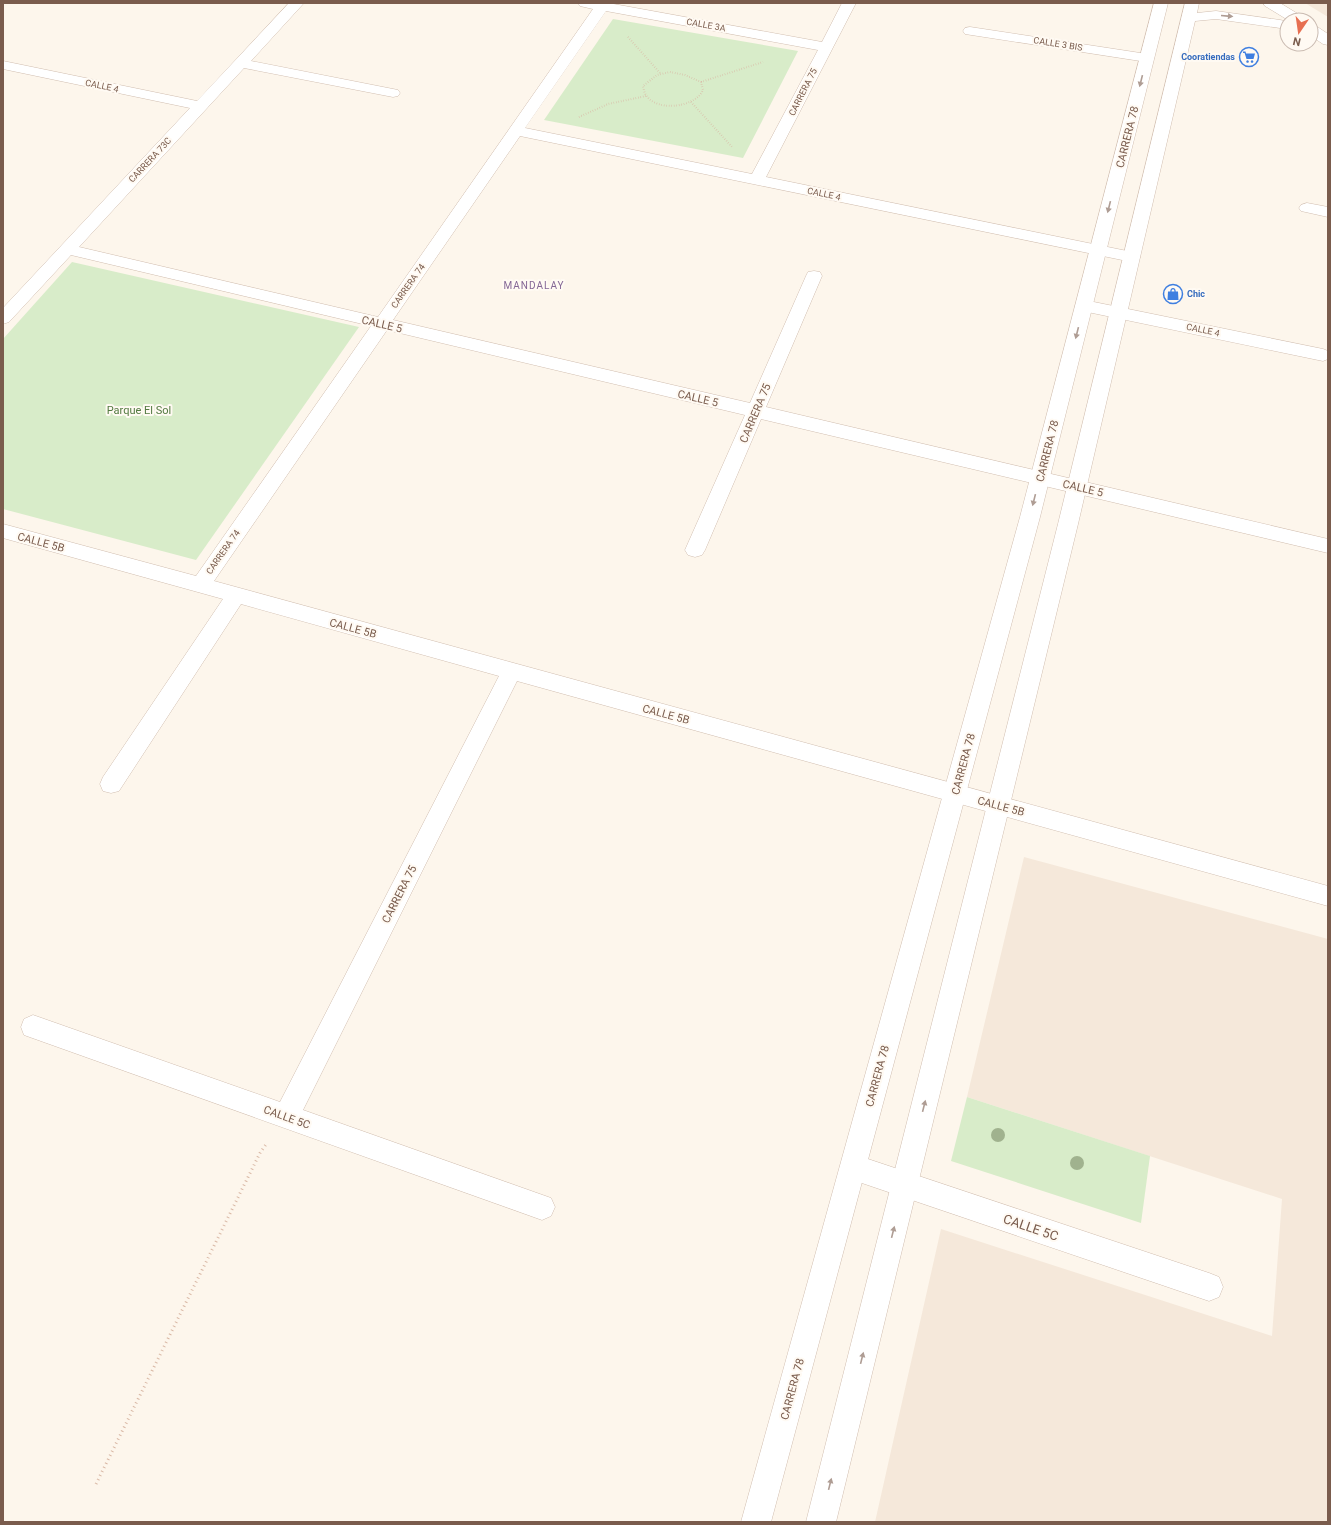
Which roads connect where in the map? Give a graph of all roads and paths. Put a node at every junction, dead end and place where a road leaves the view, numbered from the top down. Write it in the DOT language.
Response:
graph roads {
  1 [pos="297,3"];
  2 [pos="585,3"];
  3 [pos="849,3"];
  4 [pos="1161,3"];
  5 [pos="1270,3"];
  6 [pos="602,6"];
  7 [pos="1253,7"];
  8 [pos="1190,10"];
  9 [pos="1285,12"];
  10 [pos="1279,23"];
  11 [pos="1279,24"];
  12 [pos="970,30"];
  13 [pos="1319,35"];
  14 [pos="1328,41"];
  15 [pos="1319,44"];
  16 [pos="826,47"];
  17 [pos="1328,49"];
  18 [pos="1147,58"];
  19 [pos="242,63"];
  20 [pos="3,65"];
  21 [pos="660,73"];
  22 [pos="393,93"];
  23 [pos="646,96"];
  24 [pos="691,102"];
  25 [pos="201,106"];
  26 [pos="524,132"];
  27 [pos="757,180"];
  28 [pos="1307,208"];
  29 [pos="1328,212"];
  30 [pos="67,249"];
  31 [pos="1098,250"];
  32 [pos="1132,257"];
  33 [pos="814,276"];
  34 [pos="1084,306"];
  35 [pos="1118,313"];
  36 [pos="3,318"];
  37 [pos="382,324"];
  38 [pos="1323,356"];
  39 [pos="755,411"];
  40 [pos="1040,478"];
  41 [pos="1077,487"];
  42 [pos="3,532"];
  43 [pos="1328,546"];
  44 [pos="695,550"];
  45 [pos="200,586"];
  46 [pos="236,596"];
  47 [pos="512,671"];
  48 [pos="111,784"];
  49 [pos="955,793"];
  50 [pos="998,805"];
  51 [pos="1328,896"];
  52 [pos="33,1027"];
  53 [pos="286,1116"];
  54 [pos="853,1167"];
  55 [pos="905,1184"];
  56 [pos="542,1208"];
  57 [pos="1209,1287"];
  58 [pos="96,1484"];
  59 [pos="756,1522"];
  60 [pos="821,1522"];
  1 -- 19 [label="street, CARRERA 73C"];
  2 -- 6 [label="street, CALLE 3A"];
  3 -- 16 [label="street, CARRERA 75"];
  4 -- 18 [label="street, CARRERA 78"];
  5 -- 9 [label="street"];
  6 -- 16 [label="street, CALLE 3A"];
  6 -- 21 [label="path"];
  6 -- 26 [label="street, CARRERA 74"];
  7 -- 10 [label="street"];
  8 -- 11 [label="street, one-way"];
  8 -- 32 [label="street"];
  12 -- 18 [label="street, CALLE 3 BIS"];
  13 -- 14 [label="street"];
  15 -- 17 [label="street"];
  16 -- 27 [label="street, CARRERA 75"];
  18 -- 31 [label="street, CARRERA 78, one-way"];
  19 -- 22 [label="street"];
  19 -- 25 [label="street, CARRERA 73C"];
  20 -- 25 [label="street, CALLE 4"];
  21 -- 23 [label="path"];
  21 -- 24 [label="path"];
  23 -- 24 [label="path"];
  23 -- 26 [label="path"];
  24 -- 27 [label="path"];
  25 -- 30 [label="street, CARRERA 73C"];
  26 -- 27 [label="street, CALLE 4"];
  26 -- 37 [label="street, CARRERA 74"];
  27 -- 31 [label="street, CALLE 4"];
  28 -- 29 [label="street"];
  30 -- 36 [label="street, CARRERA 73C"];
  30 -- 37 [label="street, CALLE 5"];
  31 -- 32 [label="street, CALLE 4"];
  31 -- 34 [label="street, CARRERA 78"];
  32 -- 35 [label="street"];
  33 -- 39 [label="street, CARRERA 75"];
  34 -- 35 [label="street, CALLE 4"];
  34 -- 40 [label="street, CARRERA 78, one-way"];
  35 -- 38 [label="street, CALLE 4"];
  35 -- 41 [label="street"];
  37 -- 39 [label="street, CALLE 5"];
  37 -- 45 [label="street, CARRERA 74"];
  39 -- 40 [label="street, CALLE 5"];
  39 -- 44 [label="street, CARRERA 75"];
  40 -- 41 [label="street, CALLE 5"];
  40 -- 49 [label="street, CARRERA 78, one-way"];
  41 -- 43 [label="street, CALLE 5"];
  41 -- 50 [label="street"];
  42 -- 45 [label="street, CALLE 5B"];
  45 -- 46 [label="street, CALLE 5B"];
  46 -- 47 [label="street, CALLE 5B"];
  46 -- 48 [label="street"];
  47 -- 49 [label="street, CALLE 5B"];
  47 -- 53 [label="street, CARRERA 75"];
  49 -- 50 [label="street, CALLE 5B"];
  49 -- 54 [label="street, CARRERA 78"];
  50 -- 51 [label="street, CALLE 5B"];
  55 -- 50 [label="street, one-way"];
  52 -- 53 [label="street, CALLE 5C"];
  53 -- 56 [label="street, CALLE 5C"];
  53 -- 58 [label="path"];
  54 -- 55 [label="street, CALLE 5C"];
  54 -- 59 [label="street, CARRERA 78"];
  55 -- 57 [label="street, CALLE 5C"];
  60 -- 55 [label="street, one-way"];
}
